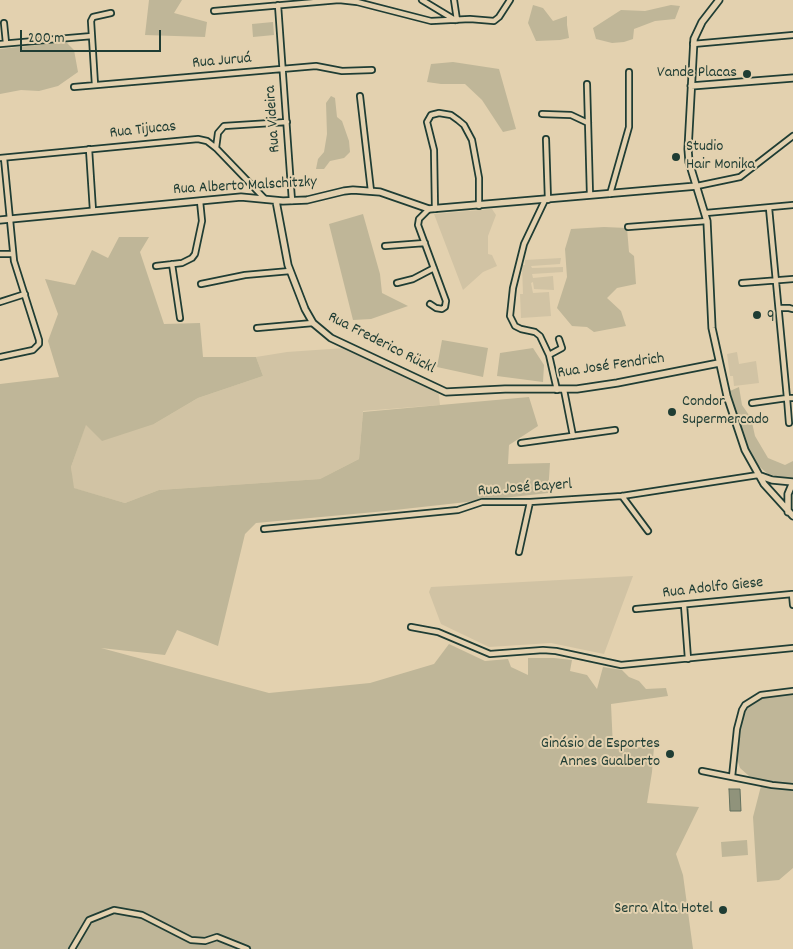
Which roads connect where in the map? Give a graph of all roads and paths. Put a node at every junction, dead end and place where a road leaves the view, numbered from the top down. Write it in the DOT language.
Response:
graph roads {
  1 [pos="422,0"];
  2 [pos="454,0"];
  3 [pos="510,0"];
  4 [pos="719,0"];
  5 [pos="278,5"];
  6 [pos="214,11"];
  7 [pos="111,13"];
  8 [pos="456,20"];
  9 [pos="4,23"];
  10 [pos="793,35"];
  11 [pos="92,36"];
  12 [pos="3,43"];
  13 [pos="693,44"];
  14 [pos="283,69"];
  15 [pos="372,70"];
  16 [pos="629,72"];
  17 [pos="793,78"];
  18 [pos="587,84"];
  19 [pos="95,85"];
  20 [pos="691,86"];
  21 [pos="74,87"];
  22 [pos="360,96"];
  23 [pos="542,114"];
  24 [pos="287,122"];
  25 [pos="588,123"];
  26 [pos="793,136"];
  27 [pos="546,139"];
  28 [pos="216,148"];
  29 [pos="89,149"];
  30 [pos="2,158"];
  31 [pos="697,186"];
  32 [pos="370,191"];
  33 [pos="610,194"];
  34 [pos="590,196"];
  35 [pos="265,199"];
  36 [pos="200,200"];
  37 [pos="276,200"];
  38 [pos="547,200"];
  39 [pos="292,201"];
  40 [pos="479,206"];
  41 [pos="793,206"];
  42 [pos="769,208"];
  43 [pos="432,209"];
  44 [pos="93,212"];
  45 [pos="706,213"];
  46 [pos="10,219"];
  47 [pos="0,220"];
  48 [pos="707,221"];
  49 [pos="628,227"];
  50 [pos="425,243"];
  51 [pos="385,246"];
  52 [pos="0,254"];
  53 [pos="12,254"];
  54 [pos="172,264"];
  55 [pos="156,266"];
  56 [pos="434,268"];
  57 [pos="290,271"];
  58 [pos="793,279"];
  59 [pos="776,280"];
  60 [pos="397,283"];
  61 [pos="742,283"];
  62 [pos="201,284"];
  63 [pos="25,294"];
  64 [pos="0,302"];
  65 [pos="430,304"];
  66 [pos="780,308"];
  67 [pos="793,309"];
  68 [pos="180,318"];
  69 [pos="312,323"];
  70 [pos="257,328"];
  71 [pos="559,339"];
  72 [pos="549,355"];
  73 [pos="0,357"];
  74 [pos="719,363"];
  75 [pos="557,390"];
  76 [pos="564,390"];
  77 [pos="446,392"];
  78 [pos="790,398"];
  79 [pos="752,403"];
  80 [pos="789,423"];
  81 [pos="615,430"];
  82 [pos="573,436"];
  83 [pos="521,443"];
  84 [pos="758,475"];
  85 [pos="793,482"];
  86 [pos="622,496"];
  87 [pos="530,502"];
  88 [pos="791,514"];
  89 [pos="264,529"];
  90 [pos="648,531"];
  91 [pos="519,552"];
  92 [pos="792,594"];
  93 [pos="684,605"];
  94 [pos="793,605"];
  95 [pos="636,609"];
  96 [pos="411,627"];
  97 [pos="793,648"];
  98 [pos="688,659"];
  99 [pos="793,691"];
  100 [pos="702,771"];
  101 [pos="732,777"];
  102 [pos="793,787"];
  103 [pos="72,949"];
  104 [pos="247,949"];
  1 -- 8 [label="street"];
  2 -- 8 [label="street"];
  3 -- 8 [label="street"];
  4 -- 13 [label="street"];
  5 -- 6 [label="street"];
  5 -- 8 [label="street"];
  5 -- 14 [label="street, Rua Videira"];
  7 -- 11 [label="street"];
  9 -- 12 [label="street"];
  10 -- 13 [label="street"];
  11 -- 12 [label="street"];
  11 -- 19 [label="street"];
  13 -- 20 [label="street"];
  14 -- 15 [label="street, Rua Juruá"];
  14 -- 19 [label="street, Rua Juruá"];
  14 -- 24 [label="street, Rua Videira"];
  16 -- 33 [label="street"];
  17 -- 20 [label="street"];
  18 -- 25 [label="street"];
  19 -- 21 [label="street, Rua Juruá"];
  20 -- 31 [label="street"];
  22 -- 32 [label="street"];
  23 -- 25 [label="street"];
  24 -- 28 [label="street"];
  24 -- 39 [label="street, Rua Videira"];
  25 -- 34 [label="street"];
  26 -- 31 [label="street"];
  27 -- 38 [label="street"];
  28 -- 29 [label="street, Rua Tijucas"];
  28 -- 35 [label="street, Rua Tijucas"];
  29 -- 30 [label="street, Rua Tijucas"];
  29 -- 44 [label="street"];
  30 -- 46 [label="street"];
  31 -- 33 [label="street, Rua Alberto Malschitzky"];
  31 -- 45 [label="street"];
  32 -- 39 [label="street, Rua Alberto Malschitzky"];
  32 -- 43 [label="street, Rua Alberto Malschitzky"];
  33 -- 34 [label="street, Rua Alberto Malschitzky"];
  34 -- 38 [label="street, Rua Alberto Malschitzky"];
  35 -- 36 [label="street, Rua Alberto Malschitzky"];
  35 -- 37 [label="street, Rua Alberto Malschitzky"];
  36 -- 44 [label="street, Rua Alberto Malschitzky"];
  36 -- 54 [label="street"];
  37 -- 39 [label="street, Rua Alberto Malschitzky"];
  37 -- 57 [label="street, Rua Frederico Rückl"];
  38 -- 40 [label="street, Rua Alberto Malschitzky"];
  38 -- 72 [label="street"];
  40 -- 43 [label="street, Rua Alberto Malschitzky"];
  40 -- 43 [label="street"];
  41 -- 42 [label="street"];
  42 -- 45 [label="street"];
  42 -- 59 [label="street"];
  43 -- 50 [label="street"];
  44 -- 46 [label="street, Rua Alberto Malschitzky"];
  45 -- 48 [label="street"];
  46 -- 47 [label="street, Rua Alberto Malschitzky"];
  46 -- 53 [label="street"];
  48 -- 49 [label="street"];
  48 -- 74 [label="street"];
  50 -- 51 [label="street"];
  50 -- 56 [label="street"];
  52 -- 53 [label="street"];
  53 -- 63 [label="street"];
  54 -- 55 [label="street"];
  54 -- 68 [label="street"];
  56 -- 60 [label="street"];
  56 -- 65 [label="street"];
  57 -- 62 [label="street"];
  57 -- 69 [label="street, Rua Frederico Rückl"];
  58 -- 59 [label="street"];
  59 -- 61 [label="street"];
  59 -- 66 [label="street"];
  63 -- 64 [label="street"];
  63 -- 73 [label="street"];
  66 -- 67 [label="street"];
  66 -- 78 [label="street"];
  69 -- 70 [label="street"];
  69 -- 77 [label="street, Rua Frederico Rückl"];
  71 -- 72 [label="street"];
  72 -- 75 [label="street"];
  74 -- 76 [label="street, Rua José Fendrich"];
  74 -- 84 [label="street"];
  75 -- 76 [label="street, Rua José Fendrich"];
  75 -- 77 [label="street, Rua José Fendrich"];
  76 -- 82 [label="street"];
  78 -- 79 [label="street"];
  78 -- 80 [label="street"];
  81 -- 82 [label="street"];
  82 -- 83 [label="street"];
  84 -- 85 [label="street"];
  84 -- 86 [label="street, Rua José Bayerl"];
  84 -- 88 [label="street"];
  85 -- 88 [label="street"];
  86 -- 87 [label="street, Rua José Bayerl"];
  86 -- 90 [label="street"];
  87 -- 89 [label="street, Rua José Bayerl"];
  87 -- 91 [label="street"];
  92 -- 93 [label="street, Rua Adolfo Giese"];
  92 -- 94 [label="street"];
  93 -- 95 [label="street, Rua Adolfo Giese"];
  93 -- 98 [label="street"];
  96 -- 98 [label="street"];
  97 -- 98 [label="street"];
  99 -- 101 [label="street"];
  100 -- 101 [label="street"];
  101 -- 102 [label="street"];
  103 -- 104 [label="street"];
}
